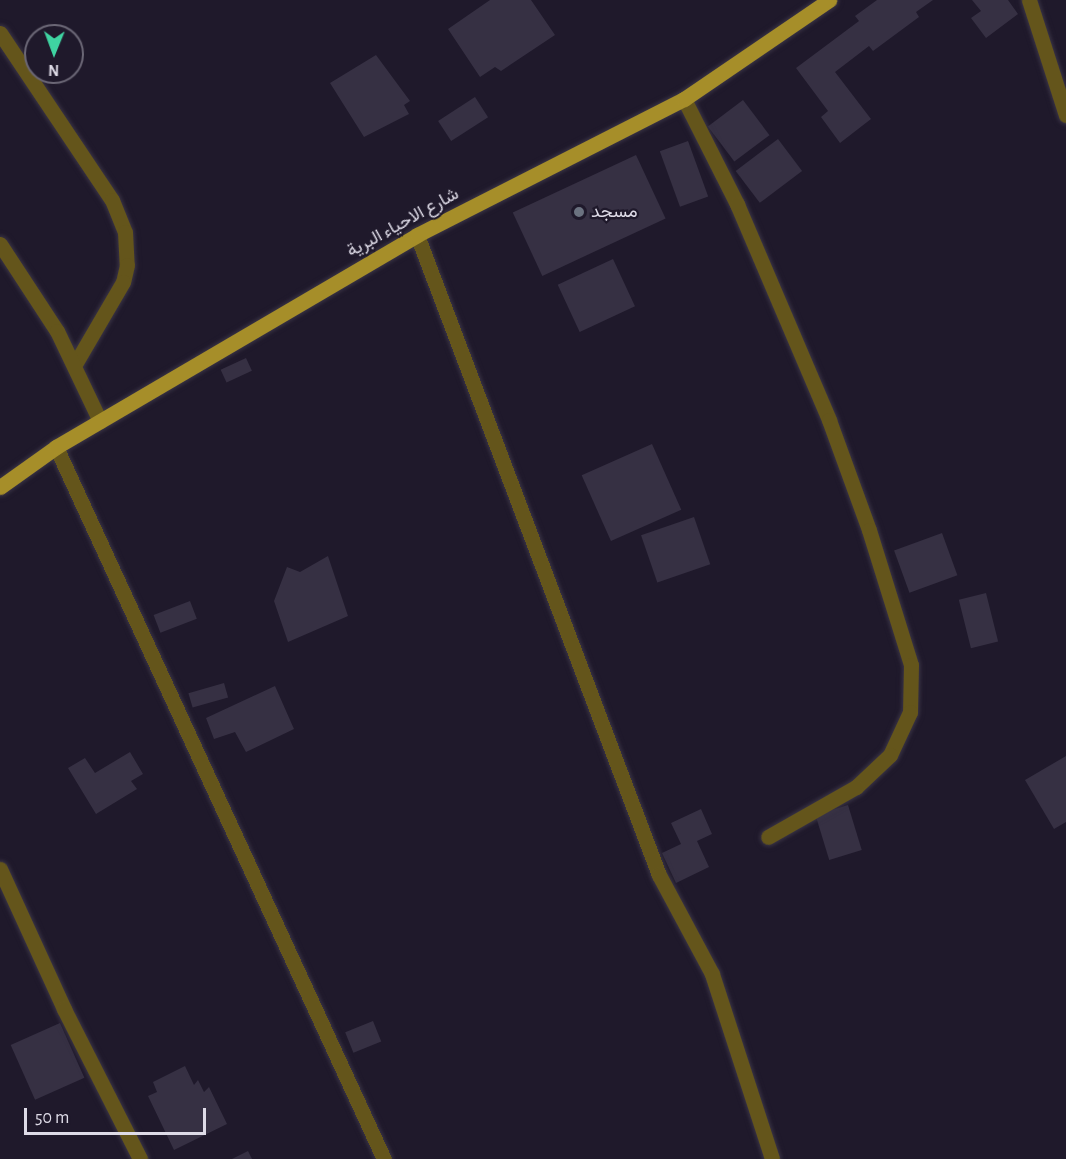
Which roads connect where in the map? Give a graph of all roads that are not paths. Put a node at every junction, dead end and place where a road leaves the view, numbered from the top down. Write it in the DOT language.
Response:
graph roads {
  1 [pos="829,0"];
  2 [pos="1029,0"];
  3 [pos="0,33"];
  4 [pos="684,99"];
  5 [pos="1066,115"];
  6 [pos="417,235"];
  7 [pos="0,244"];
  8 [pos="74,366"];
  9 [pos="100,421"];
  10 [pos="56,447"];
  11 [pos="0,486"];
  12 [pos="768,837"];
  13 [pos="0,869"];
  14 [pos="140,1159"];
  15 [pos="384,1159"];
  16 [pos="772,1159"];
  1 -- 4 [label="main road, شارع الاحياء البرية"];
  2 -- 5 [label="street"];
  3 -- 8 [label="street"];
  4 -- 6 [label="main road, شارع الاحياء البرية"];
  4 -- 12 [label="street"];
  6 -- 9 [label="main road, شارع الاحياء البرية"];
  6 -- 16 [label="street"];
  7 -- 8 [label="street"];
  8 -- 9 [label="street"];
  9 -- 10 [label="main road, شارع الاحياء البرية"];
  10 -- 11 [label="main road, شارع الاحياء البرية"];
  10 -- 15 [label="street"];
  13 -- 14 [label="street"];
}
